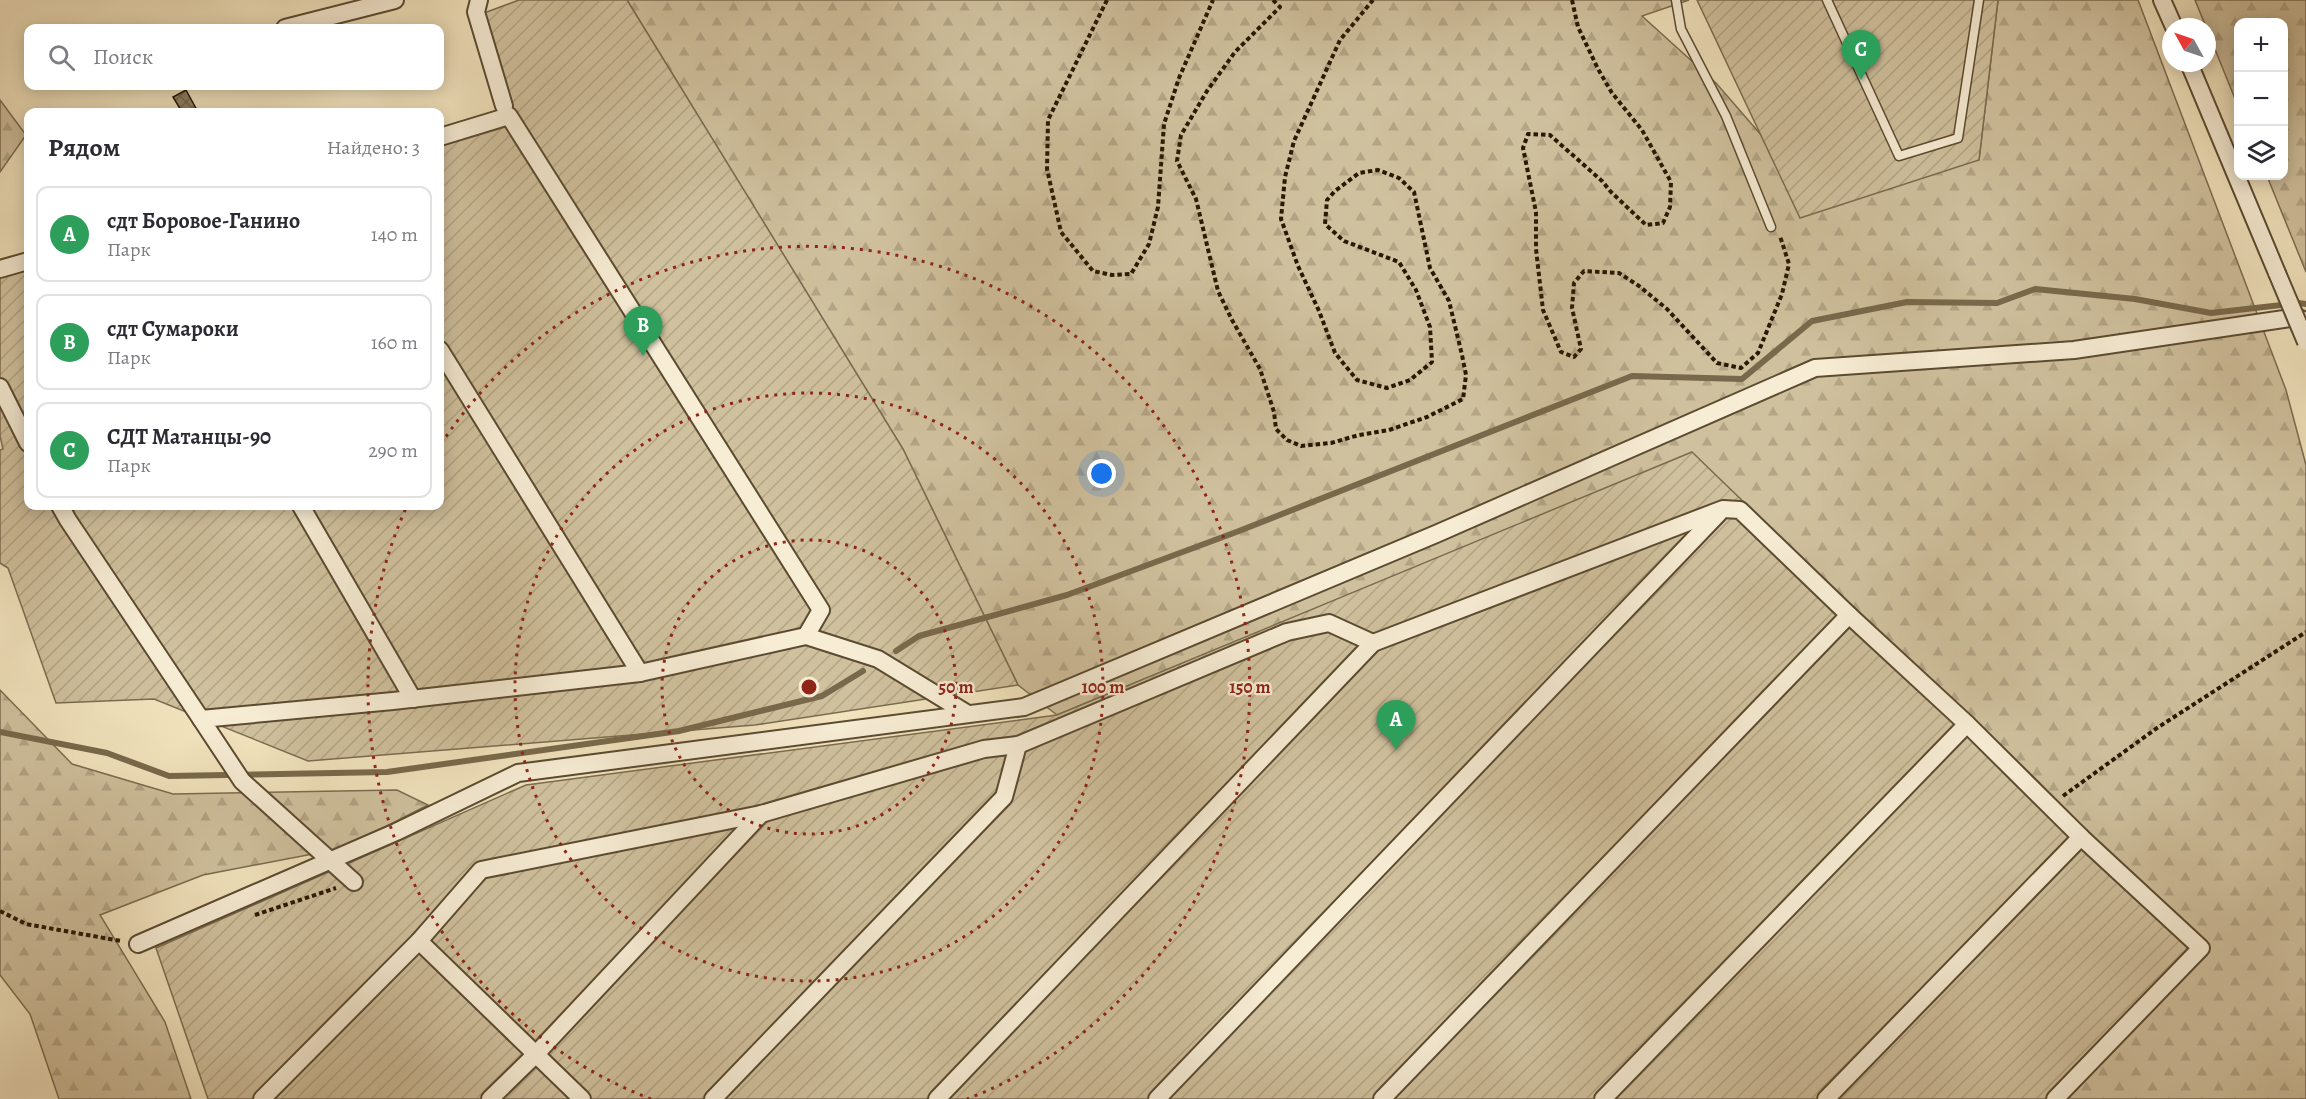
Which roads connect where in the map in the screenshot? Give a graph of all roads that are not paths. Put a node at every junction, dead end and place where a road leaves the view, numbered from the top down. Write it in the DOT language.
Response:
graph roads {
  1 [pos="395,0"];
  2 [pos="478,0"];
  3 [pos="1676,0"];
  4 [pos="1827,0"];
  5 [pos="1978,0"];
  6 [pos="2162,0"];
  7 [pos="2170,18"];
  8 [pos="301,24"];
  9 [pos="2193,72"];
  10 [pos="504,106"];
  11 [pos="444,136"];
  12 [pos="1771,227"];
  13 [pos="24,262"];
  14 [pos="0,269"];
  15 [pos="2306,322"];
  16 [pos="2306,342"];
  17 [pos="444,356"];
  18 [pos="0,387"];
  19 [pos="24,435"];
  20 [pos="1723,509"];
  21 [pos="62,510"];
  22 [pos="303,510"];
  23 [pos="1849,615"];
  24 [pos="806,636"];
  25 [pos="1373,643"];
  26 [pos="640,674"];
  27 [pos="413,699"];
  28 [pos="968,714"];
  29 [pos="201,718"];
  30 [pos="1967,724"];
  31 [pos="1018,745"];
  32 [pos="761,814"];
  33 [pos="2081,837"];
  34 [pos="330,861"];
  35 [pos="354,882"];
  36 [pos="418,941"];
  37 [pos="138,944"];
  38 [pos="536,1054"];
  39 [pos="262,1099"];
  40 [pos="490,1099"];
  41 [pos="582,1099"];
  42 [pos="713,1099"];
  43 [pos="937,1099"];
  44 [pos="1158,1099"];
  45 [pos="1382,1099"];
  46 [pos="1603,1099"];
  47 [pos="1826,1099"];
  48 [pos="2055,1099"];
  1 -- 8 [label="street"];
  2 -- 10 [label="street"];
  3 -- 12 [label="lane"];
  4 -- 5 [label="lane"];
  6 -- 7 [label="street"];
  9 -- 16 [label="street, bridge"];
  11 -- 24 [label="street"];
  13 -- 14 [label="street"];
  15 -- 28 [label="street"];
  17 -- 26 [label="street"];
  18 -- 19 [label="street"];
  20 -- 23 [label="street"];
  20 -- 25 [label="street"];
  20 -- 44 [label="street"];
  21 -- 29 [label="street"];
  22 -- 27 [label="street"];
  23 -- 30 [label="street"];
  23 -- 45 [label="street"];
  24 -- 26 [label="street"];
  24 -- 28 [label="street"];
  25 -- 31 [label="street"];
  25 -- 43 [label="street"];
  26 -- 27 [label="street"];
  27 -- 29 [label="street"];
  28 -- 34 [label="street"];
  29 -- 34 [label="street"];
  30 -- 33 [label="street"];
  30 -- 46 [label="street"];
  31 -- 32 [label="street"];
  31 -- 42 [label="street"];
  32 -- 36 [label="street"];
  32 -- 38 [label="street"];
  33 -- 47 [label="street"];
  33 -- 48 [label="street"];
  34 -- 35 [label="street"];
  34 -- 37 [label="street"];
  36 -- 38 [label="street"];
  36 -- 39 [label="street"];
  38 -- 40 [label="street"];
  38 -- 41 [label="street"];
}
